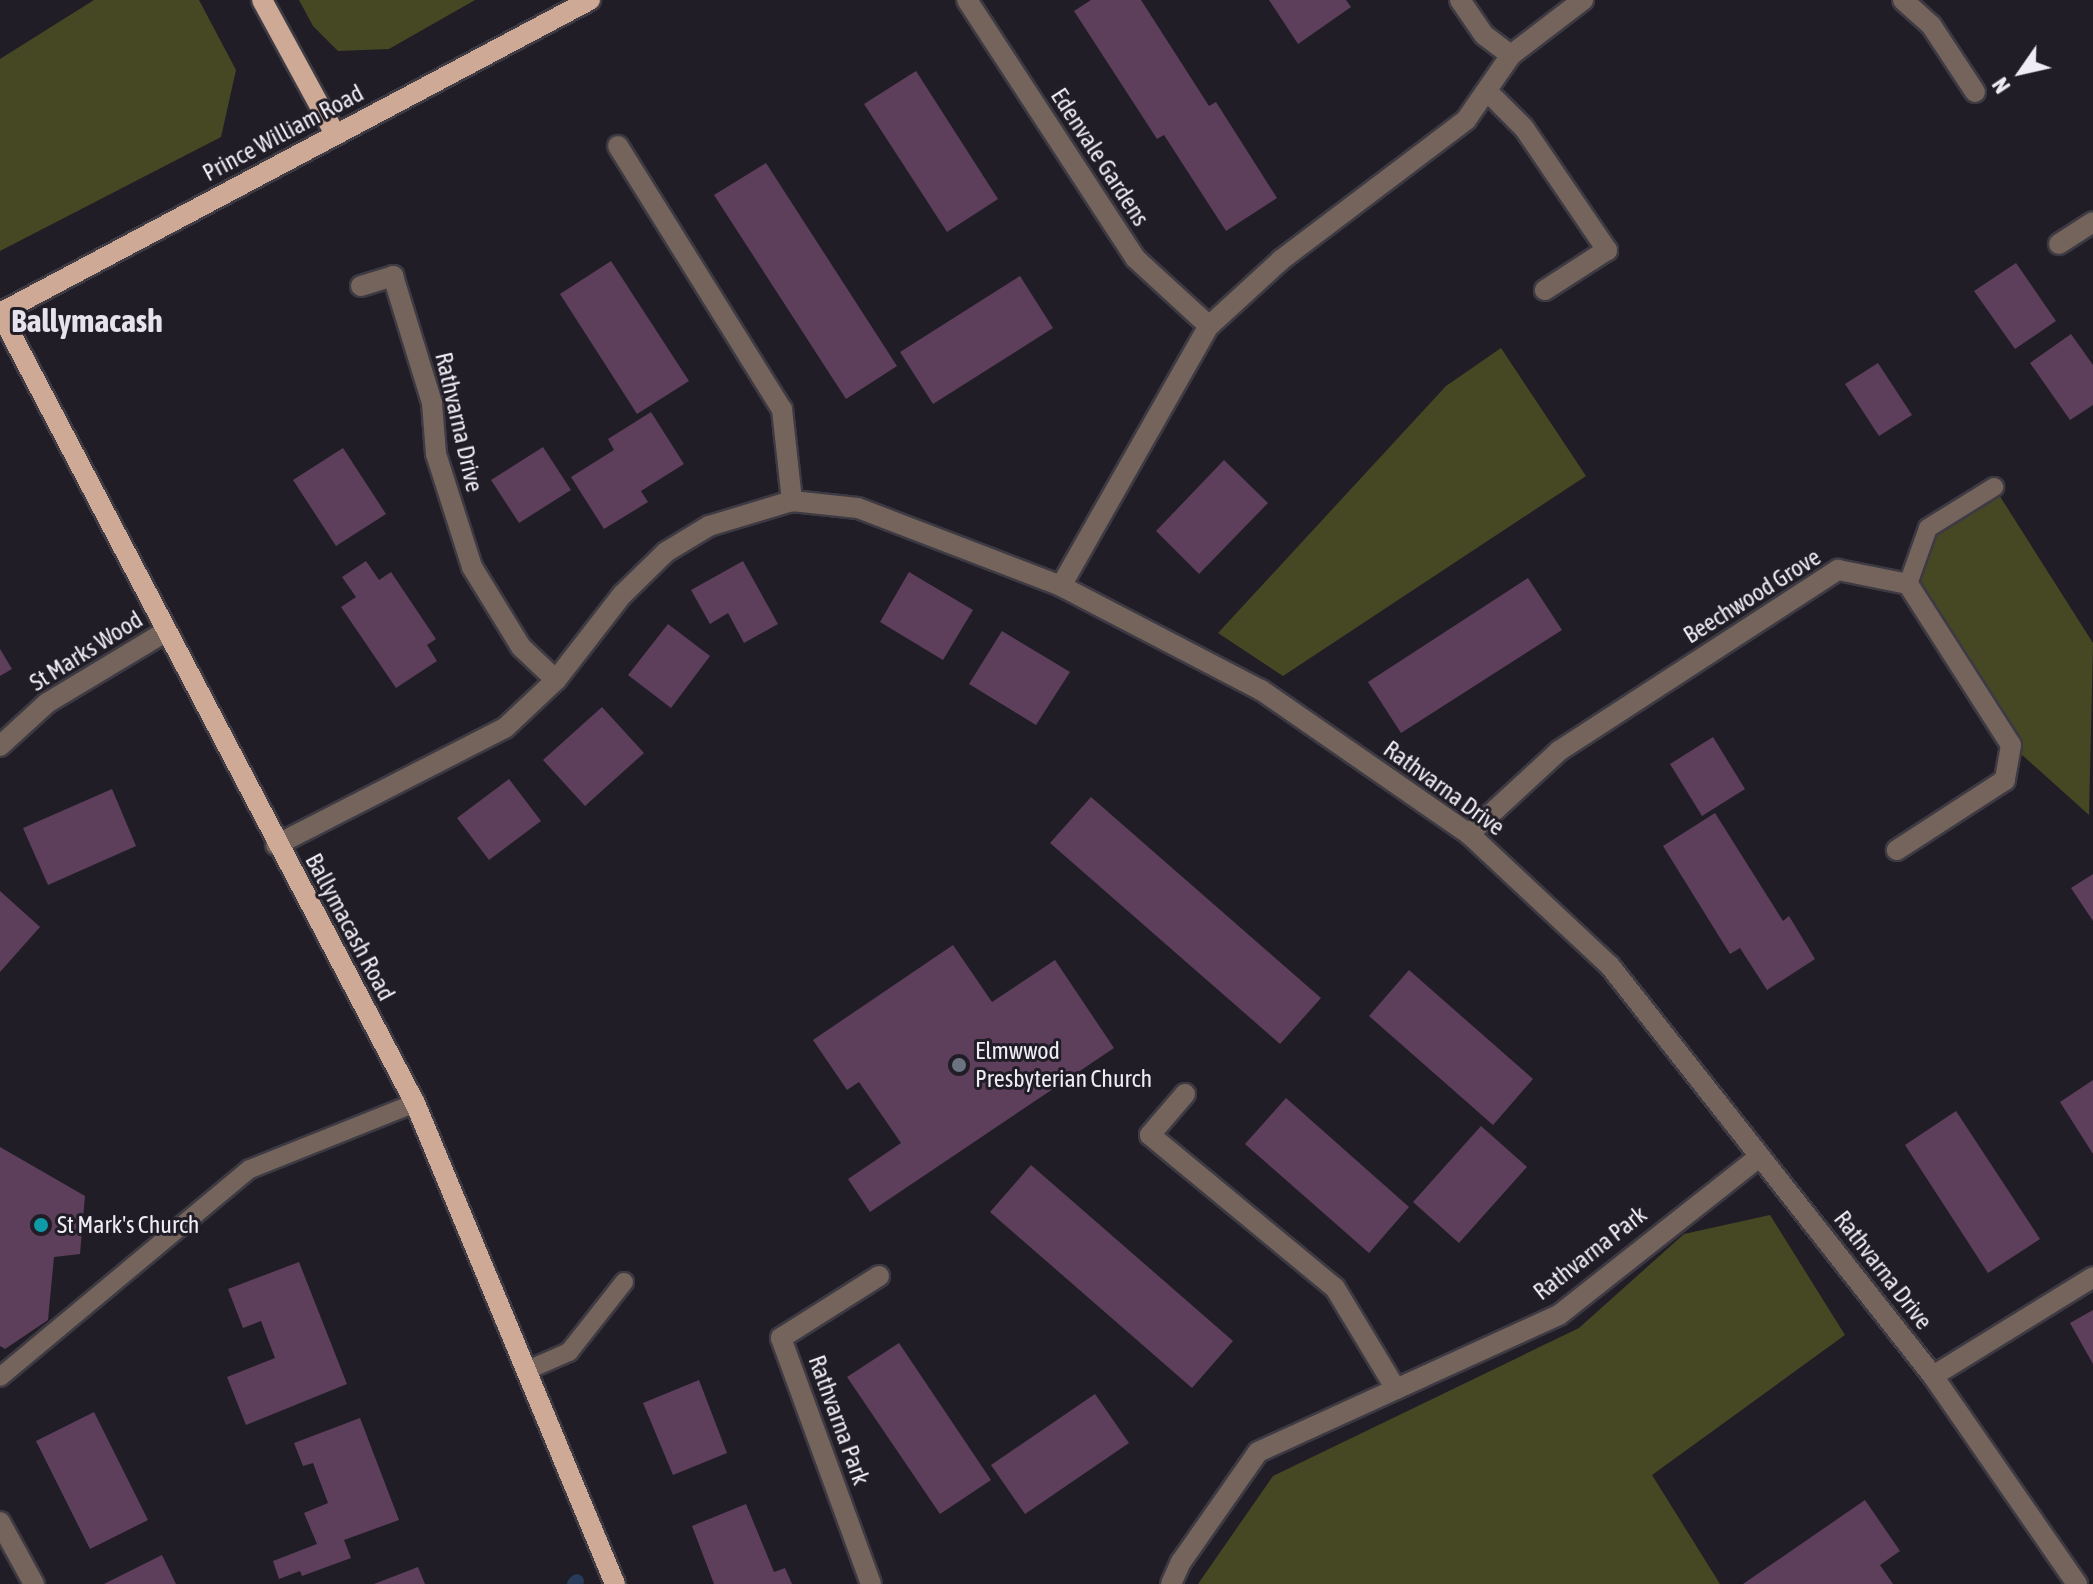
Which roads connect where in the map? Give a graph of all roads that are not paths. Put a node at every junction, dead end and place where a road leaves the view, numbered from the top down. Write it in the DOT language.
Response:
graph roads {
  1 [pos="262,0"];
  2 [pos="590,0"];
  3 [pos="967,0"];
  4 [pos="1460,0"];
  5 [pos="1903,0"];
  6 [pos="1581,2"];
  7 [pos="1511,55"];
  8 [pos="1975,92"];
  9 [pos="1489,93"];
  10 [pos="335,134"];
  11 [pos="618,146"];
  12 [pos="2093,222"];
  13 [pos="2059,244"];
  14 [pos="361,286"];
  15 [pos="1545,290"];
  16 [pos="0,313"];
  17 [pos="1209,326"];
  18 [pos="1994,487"];
  19 [pos="792,501"];
  20 [pos="1908,584"];
  21 [pos="1061,586"];
  22 [pos="165,632"];
  23 [pos="556,680"];
  24 [pos="0,746"];
  25 [pos="1469,834"];
  26 [pos="276,845"];
  27 [pos="1897,850"];
  28 [pos="1185,1094"];
  29 [pos="415,1103"];
  30 [pos="1760,1156"];
  31 [pos="879,1276"];
  32 [pos="2093,1277"];
  33 [pos="624,1282"];
  34 [pos="530,1369"];
  35 [pos="1933,1376"];
  36 [pos="0,1377"];
  37 [pos="1396,1389"];
  38 [pos="0,1522"];
  39 [pos="34,1584"];
  40 [pos="615,1584"];
  41 [pos="871,1584"];
  42 [pos="1171,1584"];
  43 [pos="2077,1584"];
  1 -- 10 [label="main road"];
  2 -- 10 [label="main road, Prince William Road"];
  3 -- 17 [label="street, Edenvale Gardens"];
  4 -- 7 [label="street"];
  5 -- 8 [label="street"];
  6 -- 7 [label="street"];
  7 -- 9 [label="street"];
  9 -- 15 [label="street"];
  9 -- 17 [label="street"];
  10 -- 16 [label="main road, Prince William Road"];
  11 -- 19 [label="street"];
  12 -- 13 [label="street"];
  14 -- 23 [label="street, Rathvarna Drive"];
  16 -- 22 [label="main road, Ballymacash Road"];
  17 -- 21 [label="street"];
  18 -- 20 [label="lane"];
  19 -- 21 [label="street, Rathvarna Drive"];
  19 -- 23 [label="street, Rathvarna Drive"];
  20 -- 25 [label="street, Beechwood Grove"];
  20 -- 27 [label="street"];
  21 -- 25 [label="street, Rathvarna Drive"];
  22 -- 24 [label="street, St Marks Wood"];
  22 -- 26 [label="main road, Ballymacash Road"];
  23 -- 26 [label="street, Rathvarna Drive"];
  25 -- 30 [label="street, Rathvarna Drive"];
  26 -- 29 [label="main road, Ballymacash Road"];
  28 -- 37 [label="street"];
  29 -- 34 [label="main road, Ballymacash Road"];
  29 -- 36 [label="lane"];
  30 -- 35 [label="street, Rathvarna Drive"];
  30 -- 37 [label="street, Rathvarna Park"];
  31 -- 41 [label="street, Rathvarna Park"];
  32 -- 35 [label="street"];
  33 -- 34 [label="lane"];
  34 -- 40 [label="main road, Ballymacash Road"];
  35 -- 43 [label="street, Rathvarna Drive"];
  37 -- 42 [label="street, Rathvarna Park"];
  38 -- 39 [label="street"];
}
